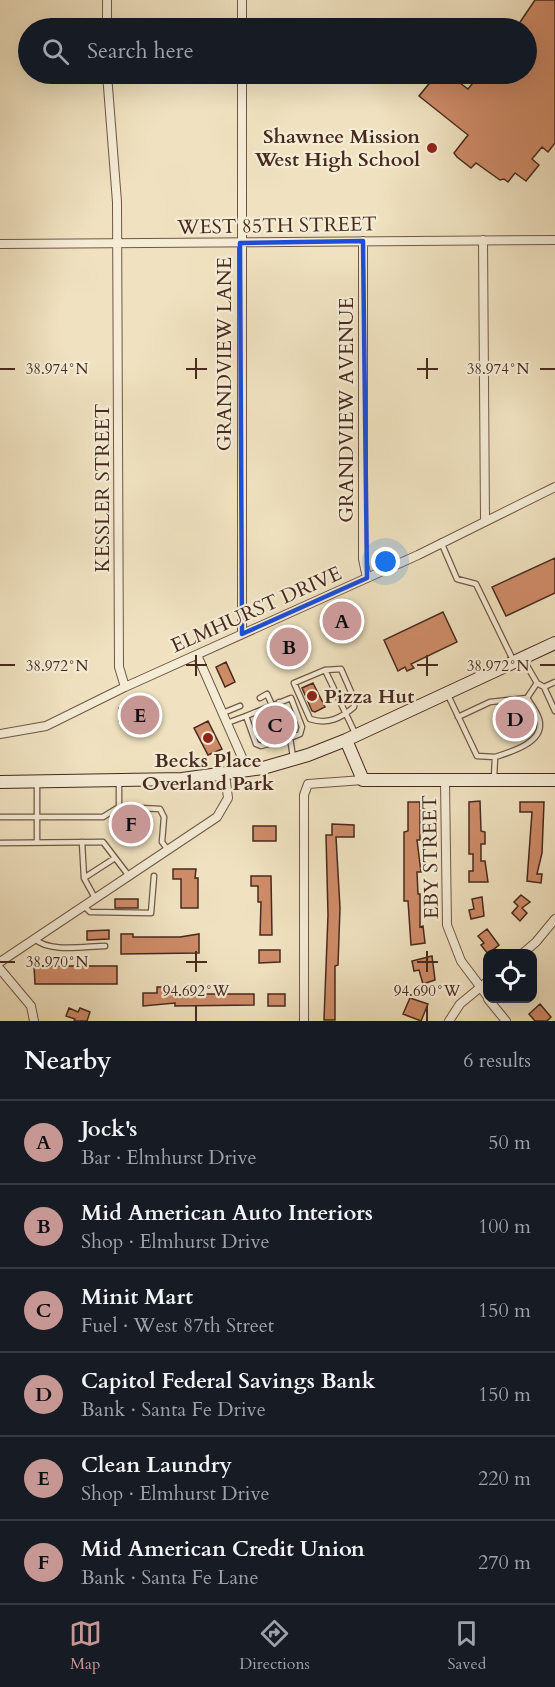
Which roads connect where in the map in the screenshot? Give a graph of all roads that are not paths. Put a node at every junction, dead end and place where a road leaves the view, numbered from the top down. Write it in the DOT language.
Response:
graph roads {
  1 [pos="107,0"];
  2 [pos="242,0"];
  3 [pos="107,18"];
  4 [pos="242,18"];
  5 [pos="108,84"];
  6 [pos="242,84"];
  7 [pos="483,240"];
  8 [pos="555,240"];
  9 [pos="363,241"];
  10 [pos="118,243"];
  11 [pos="240,243"];
  12 [pos="0,244"];
  13 [pos="555,487"];
  14 [pos="485,521"];
  15 [pos="441,542"];
  16 [pos="367,578"];
  17 [pos="242,634"];
  18 [pos="555,643"];
  19 [pos="197,655"];
  20 [pos="518,660"];
  21 [pos="325,670"];
  22 [pos="555,682"];
  23 [pos="537,683"];
  24 [pos="124,687"];
  25 [pos="544,687"];
  26 [pos="447,693"];
  27 [pos="260,698"];
  28 [pos="527,698"];
  29 [pos="279,702"];
  30 [pos="272,705"];
  31 [pos="240,706"];
  32 [pos="261,710"];
  33 [pos="555,711"];
  34 [pos="283,713"];
  35 [pos="222,714"];
  36 [pos="346,714"];
  37 [pos="246,716"];
  38 [pos="458,717"];
  39 [pos="263,718"];
  40 [pos="227,723"];
  41 [pos="288,732"];
  42 [pos="0,734"];
  43 [pos="268,737"];
  44 [pos="290,738"];
  45 [pos="351,738"];
  46 [pos="270,744"];
  47 [pos="495,757"];
  48 [pos="294,759"];
  49 [pos="248,771"];
  50 [pos="225,774"];
  51 [pos="363,780"];
  52 [pos="494,780"];
  53 [pos="555,780"];
  54 [pos="119,781"];
  55 [pos="445,781"];
  56 [pos="0,782"];
  57 [pos="37,782"];
  58 [pos="119,807"];
  59 [pos="0,817"];
  60 [pos="37,817"];
  61 [pos="37,842"];
  62 [pos="82,842"];
  63 [pos="0,843"];
  64 [pos="168,850"];
  65 [pos="115,858"];
  66 [pos="129,876"];
  67 [pos="154,876"];
  68 [pos="84,878"];
  69 [pos="95,898"];
  70 [pos="84,906"];
  71 [pos="555,919"];
  72 [pos="35,939"];
  73 [pos="105,946"];
  74 [pos="528,949"];
  75 [pos="0,962"];
  76 [pos="0,969"];
  77 [pos="483,984"];
  78 [pos="479,987"];
  79 [pos="483,992"];
  80 [pos="492,1003"];
  81 [pos="34,1021"];
  82 [pos="304,1021"];
  83 [pos="449,1021"];
  84 [pos="506,1021"];
  1 -- 3 [label="street"];
  2 -- 4 [label="street"];
  5 -- 10 [label="street, KESSLER STREET"];
  6 -- 11 [label="street, GRANDVIEW LANE"];
  7 -- 8 [label="street, WEST 85TH STREET"];
  7 -- 9 [label="street, WEST 85TH STREET"];
  7 -- 14 [label="street"];
  9 -- 11 [label="street, WEST 85TH STREET"];
  9 -- 16 [label="street, GRANDVIEW AVENUE"];
  10 -- 11 [label="street, WEST 85TH STREET"];
  10 -- 12 [label="street, WEST 85TH STREET"];
  10 -- 24 [label="street, KESSLER STREET"];
  11 -- 17 [label="street, GRANDVIEW LANE"];
  13 -- 14 [label="street, ELMHURST DRIVE"];
  14 -- 15 [label="street, ELMHURST DRIVE"];
  15 -- 16 [label="street, ELMHURST DRIVE"];
  15 -- 20 [label="lane"];
  16 -- 17 [label="street, ELMHURST DRIVE"];
  17 -- 19 [label="street, ELMHURST DRIVE"];
  18 -- 20 [label="main road"];
  19 -- 24 [label="street, ELMHURST DRIVE"];
  19 -- 35 [label="street"];
  20 -- 23 [label="lane"];
  20 -- 26 [label="main road"];
  21 -- 36 [label="lane"];
  21 -- 36 [label="lane"];
  21 -- 36 [label="lane"];
  22 -- 25 [label="lane"];
  23 -- 25 [label="lane"];
  23 -- 28 [label="lane"];
  24 -- 42 [label="street, ELMHURST DRIVE"];
  25 -- 33 [label="lane"];
  26 -- 38 [label="lane"];
  26 -- 45 [label="main road"];
  27 -- 30 [label="lane"];
  28 -- 38 [label="lane"];
  28 -- 47 [label="lane"];
  29 -- 30 [label="lane"];
  29 -- 34 [label="lane"];
  29 -- 44 [label="lane"];
  30 -- 32 [label="lane"];
  31 -- 35 [label="lane"];
  32 -- 37 [label="lane"];
  32 -- 39 [label="lane"];
  35 -- 40 [label="street"];
  36 -- 45 [label="lane"];
  37 -- 40 [label="lane"];
  37 -- 46 [label="lane"];
  38 -- 47 [label="lane"];
  40 -- 49 [label="street"];
  41 -- 44 [label="lane"];
  43 -- 46 [label="lane"];
  44 -- 46 [label="lane"];
  44 -- 48 [label="lane"];
  45 -- 48 [label="main road"];
  45 -- 51 [label="main road"];
  47 -- 52 [label="lane"];
  48 -- 49 [label="main road"];
  49 -- 50 [label="main road"];
  50 -- 54 [label="main road"];
  50 -- 64 [label="street"];
  51 -- 55 [label="main road"];
  51 -- 82 [label="street"];
  52 -- 53 [label="main road"];
  52 -- 55 [label="main road"];
  54 -- 57 [label="main road"];
  54 -- 58 [label="lane"];
  55 -- 78 [label="street, EBY STREET"];
  56 -- 57 [label="main road"];
  57 -- 60 [label="lane"];
  58 -- 60 [label="lane"];
  58 -- 64 [label="lane"];
  59 -- 60 [label="lane"];
  60 -- 61 [label="lane"];
  61 -- 62 [label="lane"];
  61 -- 63 [label="lane"];
  62 -- 65 [label="lane"];
  62 -- 68 [label="lane"];
  64 -- 66 [label="street"];
  65 -- 66 [label="lane"];
  65 -- 68 [label="lane"];
  66 -- 69 [label="street"];
  67 -- 70 [label="lane"];
  68 -- 69 [label="lane"];
  69 -- 70 [label="street"];
  70 -- 72 [label="street"];
  71 -- 74 [label="street"];
  72 -- 73 [label="lane"];
  72 -- 75 [label="street"];
  76 -- 81 [label="street"];
  77 -- 78 [label="street"];
  78 -- 79 [label="street, EBY STREET"];
  78 -- 83 [label="street"];
  80 -- 84 [label="street, EBY STREET"];
}
